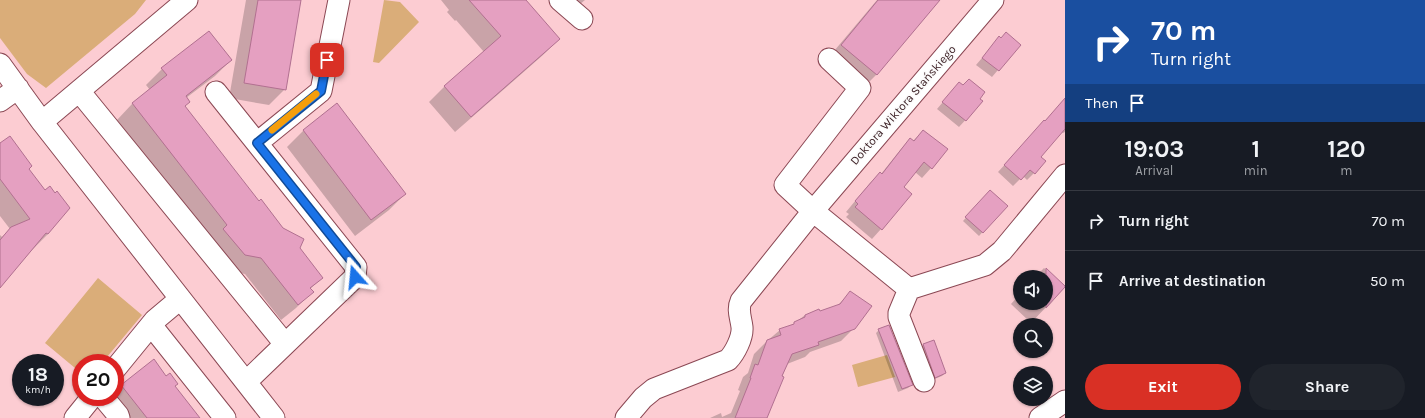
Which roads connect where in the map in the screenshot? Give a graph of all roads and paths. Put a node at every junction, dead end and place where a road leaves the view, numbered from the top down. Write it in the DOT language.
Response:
graph roads {
  1 [pos="187,0"];
  2 [pos="339,0"];
  3 [pos="560,0"];
  4 [pos="993,0"];
  5 [pos="582,19"];
  6 [pos="829,59"];
  7 [pos="0,64"];
  8 [pos="18,88"];
  9 [pos="79,91"];
  10 [pos="216,92"];
  11 [pos="0,101"];
  12 [pos="42,122"];
  13 [pos="257,143"];
  14 [pos="1065,175"];
  15 [pos="813,211"];
  16 [pos="909,289"];
  17 [pos="180,299"];
  18 [pos="151,325"];
  19 [pos="285,344"];
  20 [pos="124,358"];
  21 [pos="924,381"];
  22 [pos="246,382"];
  23 [pos="1064,403"];
  24 [pos="85,406"];
  25 [pos="110,406"];
  26 [pos="75,418"];
  27 [pos="119,418"];
  28 [pos="225,418"];
  29 [pos="274,418"];
  30 [pos="626,418"];
  31 [pos="1040,418"];
  1 -- 9 [label="street"];
  2 -- 13 [label="street"];
  3 -- 5 [label="street"];
  4 -- 15 [label="street, Doktora Wiktora Stańskiego"];
  6 -- 15 [label="street"];
  7 -- 8 [label="street"];
  8 -- 11 [label="street"];
  8 -- 12 [label="street"];
  9 -- 12 [label="street"];
  9 -- 19 [label="street"];
  10 -- 13 [label="street"];
  12 -- 17 [label="street"];
  13 -- 19 [label="street"];
  14 -- 16 [label="street"];
  15 -- 16 [label="street"];
  15 -- 30 [label="street, Doktora Wiktora Stańskiego"];
  16 -- 21 [label="street"];
  17 -- 18 [label="street"];
  17 -- 22 [label="street"];
  18 -- 20 [label="street"];
  18 -- 28 [label="street"];
  19 -- 22 [label="street"];
  22 -- 29 [label="street"];
  23 -- 31 [label="street"];
  24 -- 26 [label="street"];
  25 -- 27 [label="street"];
}
